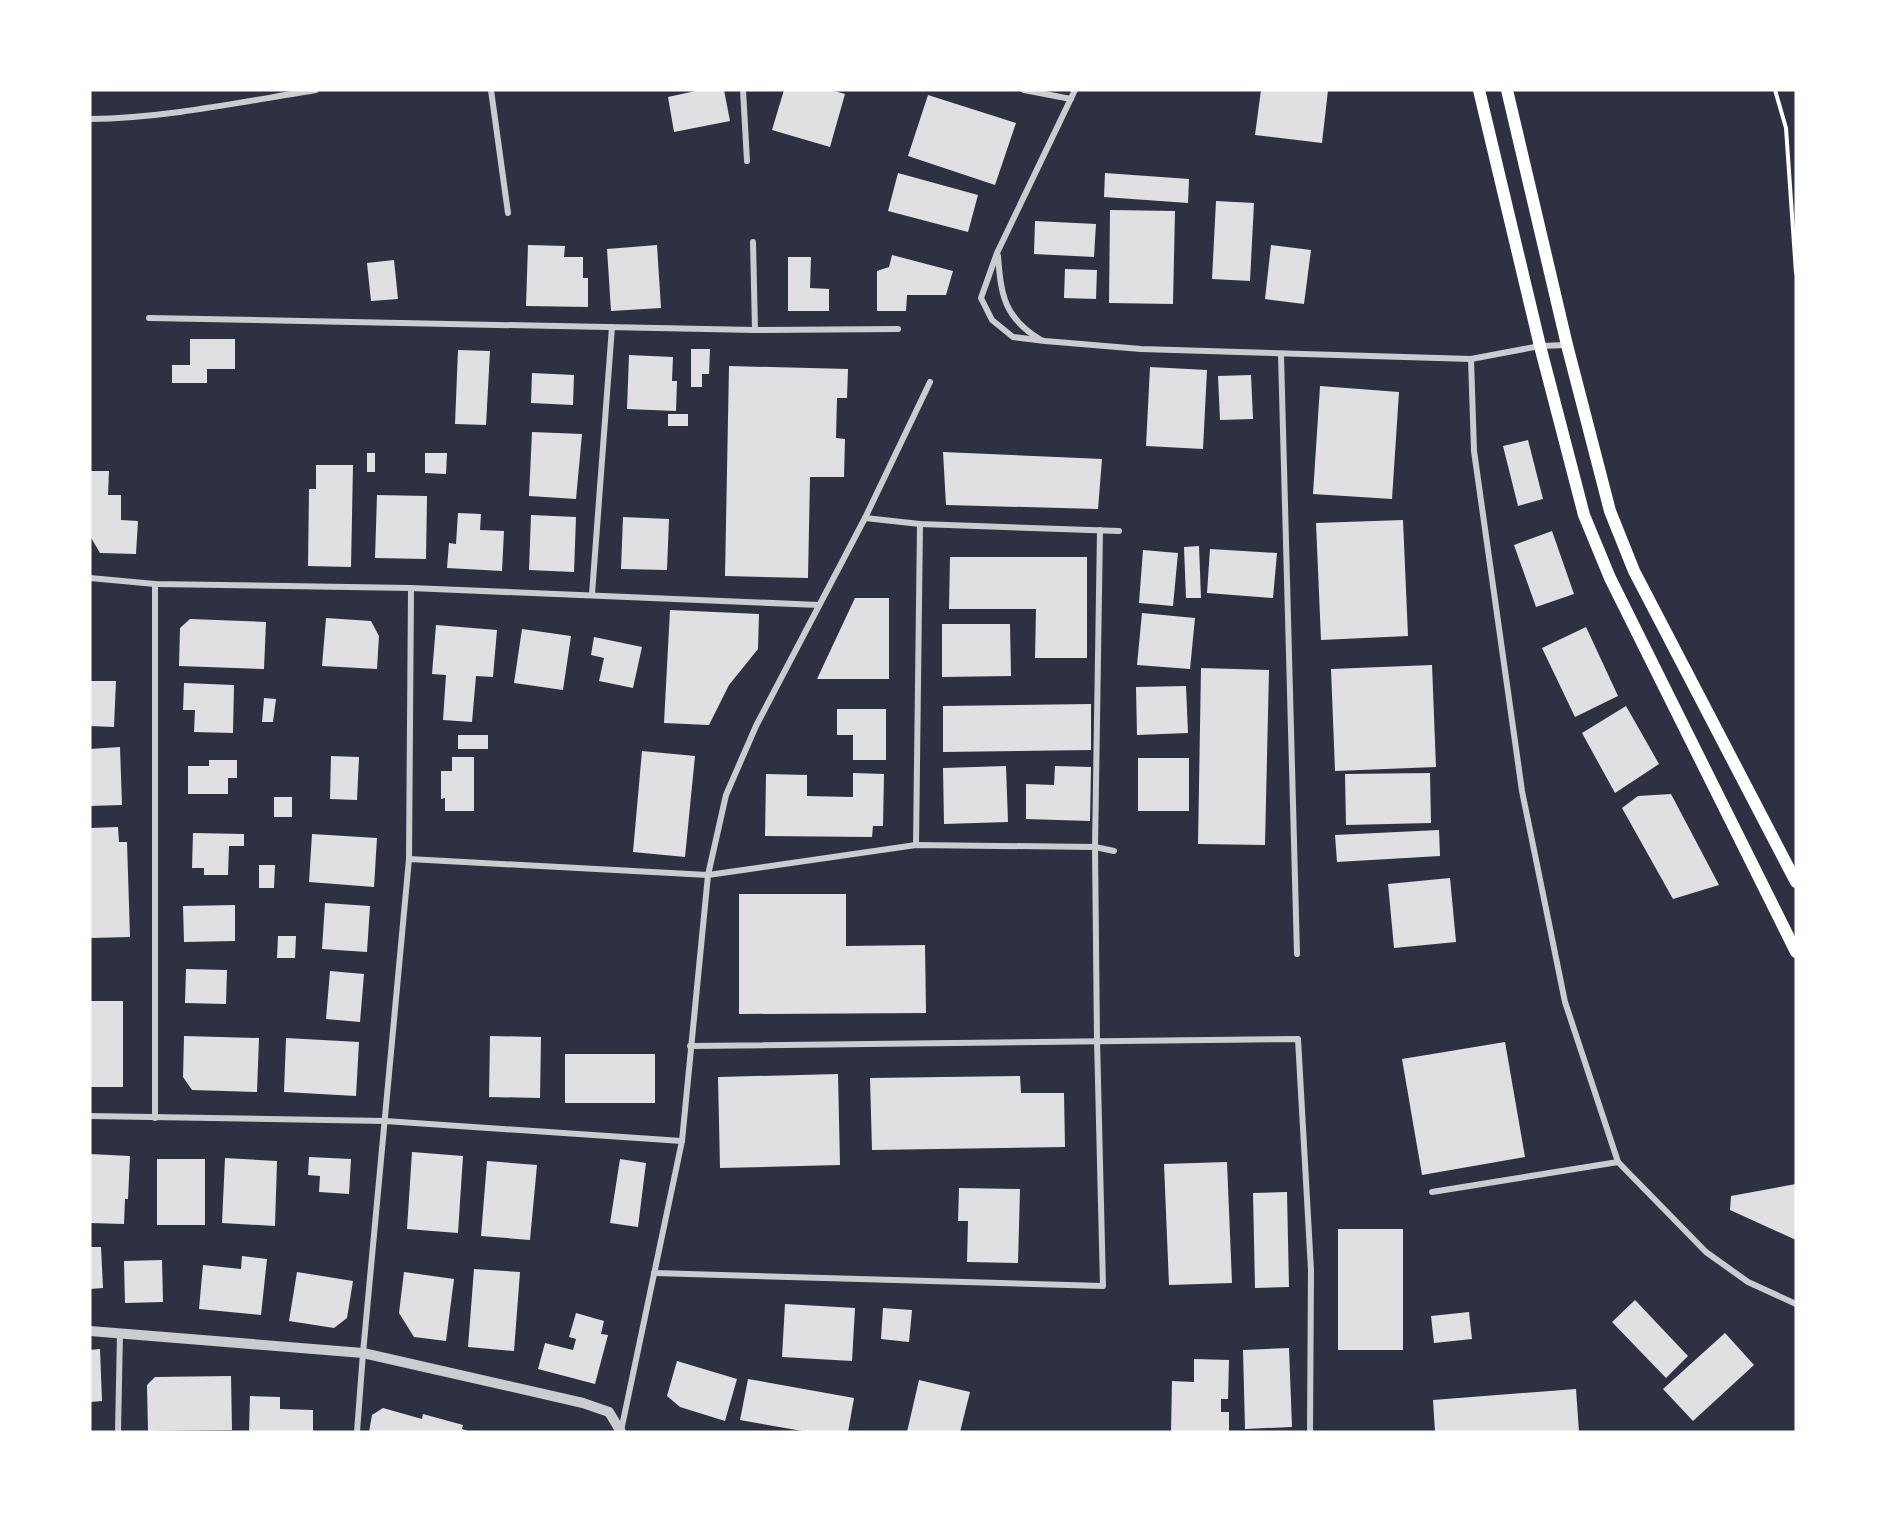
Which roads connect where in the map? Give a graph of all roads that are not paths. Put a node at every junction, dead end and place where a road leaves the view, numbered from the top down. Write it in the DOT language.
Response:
graph roads {
  1 [pos="316,90"];
  2 [pos="491,90"];
  3 [pos="743,90"];
  4 [pos="1024,90"];
  5 [pos="1075,90"];
  6 [pos="1479,90"];
  7 [pos="1507,90"];
  8 [pos="1071,99"];
  9 [pos="90,119"];
  10 [pos="747,161"];
  11 [pos="508,213"];
  12 [pos="753,242"];
  13 [pos="997,253"];
  14 [pos="149,318"];
  15 [pos="612,327"];
  16 [pos="898,329"];
  17 [pos="755,330"];
  18 [pos="1045,341"];
  19 [pos="1568,345"];
  20 [pos="1540,346"];
  21 [pos="1281,355"];
  22 [pos="1472,359"];
  23 [pos="930,382"];
  24 [pos="865,519"];
  25 [pos="921,524"];
  26 [pos="1100,530"];
  27 [pos="1119,531"];
  28 [pos="90,578"];
  29 [pos="155,584"];
  30 [pos="411,588"];
  31 [pos="592,594"];
  32 [pos="819,605"];
  33 [pos="916,845"];
  34 [pos="1095,847"];
  35 [pos="1114,851"];
  36 [pos="409,859"];
  37 [pos="708,875"];
  38 [pos="1796,882"];
  39 [pos="1796,952"];
  40 [pos="1297,954"];
  41 [pos="1097,1040"];
  42 [pos="690,1046"];
  43 [pos="90,1116"];
  44 [pos="155,1118"];
  45 [pos="385,1121"];
  46 [pos="682,1141"];
  47 [pos="1618,1162"];
  48 [pos="1432,1192"];
  49 [pos="654,1273"];
  50 [pos="1796,1305"];
  51 [pos="90,1331"];
  52 [pos="120,1333"];
  53 [pos="363,1353"];
  54 [pos="118,1432"];
  55 [pos="357,1432"];
  56 [pos="621,1432"];
  57 [pos="1310,1432"];
  1 -- 9 [label="street"];
  2 -- 11 [label="street"];
  3 -- 10 [label="street"];
  4 -- 8 [label="street"];
  5 -- 8 [label="street"];
  6 -- 20 [label="main road"];
  7 -- 19 [label="main road"];
  8 -- 13 [label="street"];
  12 -- 17 [label="street"];
  13 -- 18 [label="street"];
  13 -- 18 [label="street"];
  14 -- 15 [label="street"];
  15 -- 17 [label="street"];
  15 -- 31 [label="street"];
  16 -- 17 [label="street"];
  18 -- 21 [label="street"];
  19 -- 20 [label="street"];
  19 -- 38 [label="main road"];
  20 -- 22 [label="street"];
  20 -- 39 [label="main road"];
  21 -- 22 [label="street"];
  21 -- 40 [label="street"];
  22 -- 47 [label="street"];
  23 -- 24 [label="street"];
  24 -- 25 [label="street"];
  24 -- 32 [label="street"];
  25 -- 26 [label="street"];
  25 -- 33 [label="street"];
  26 -- 27 [label="street"];
  26 -- 34 [label="street"];
  28 -- 29 [label="street"];
  29 -- 30 [label="street"];
  29 -- 44 [label="street"];
  30 -- 31 [label="street"];
  30 -- 36 [label="street"];
  31 -- 32 [label="street"];
  32 -- 37 [label="street"];
  33 -- 34 [label="street"];
  33 -- 37 [label="street"];
  34 -- 35 [label="street"];
  34 -- 41 [label="street"];
  36 -- 37 [label="street"];
  36 -- 45 [label="street"];
  37 -- 42 [label="street"];
  41 -- 42 [label="street"];
  41 -- 49 [label="street"];
  41 -- 57 [label="street"];
  42 -- 46 [label="street"];
  43 -- 44 [label="street"];
  44 -- 45 [label="street"];
  45 -- 46 [label="street"];
  45 -- 53 [label="street"];
  46 -- 49 [label="street"];
  47 -- 48 [label="street"];
  47 -- 50 [label="street"];
  49 -- 56 [label="street"];
  51 -- 52 [label="street"];
  52 -- 53 [label="street"];
  52 -- 54 [label="street"];
  53 -- 55 [label="street"];
  53 -- 56 [label="street"];
}
